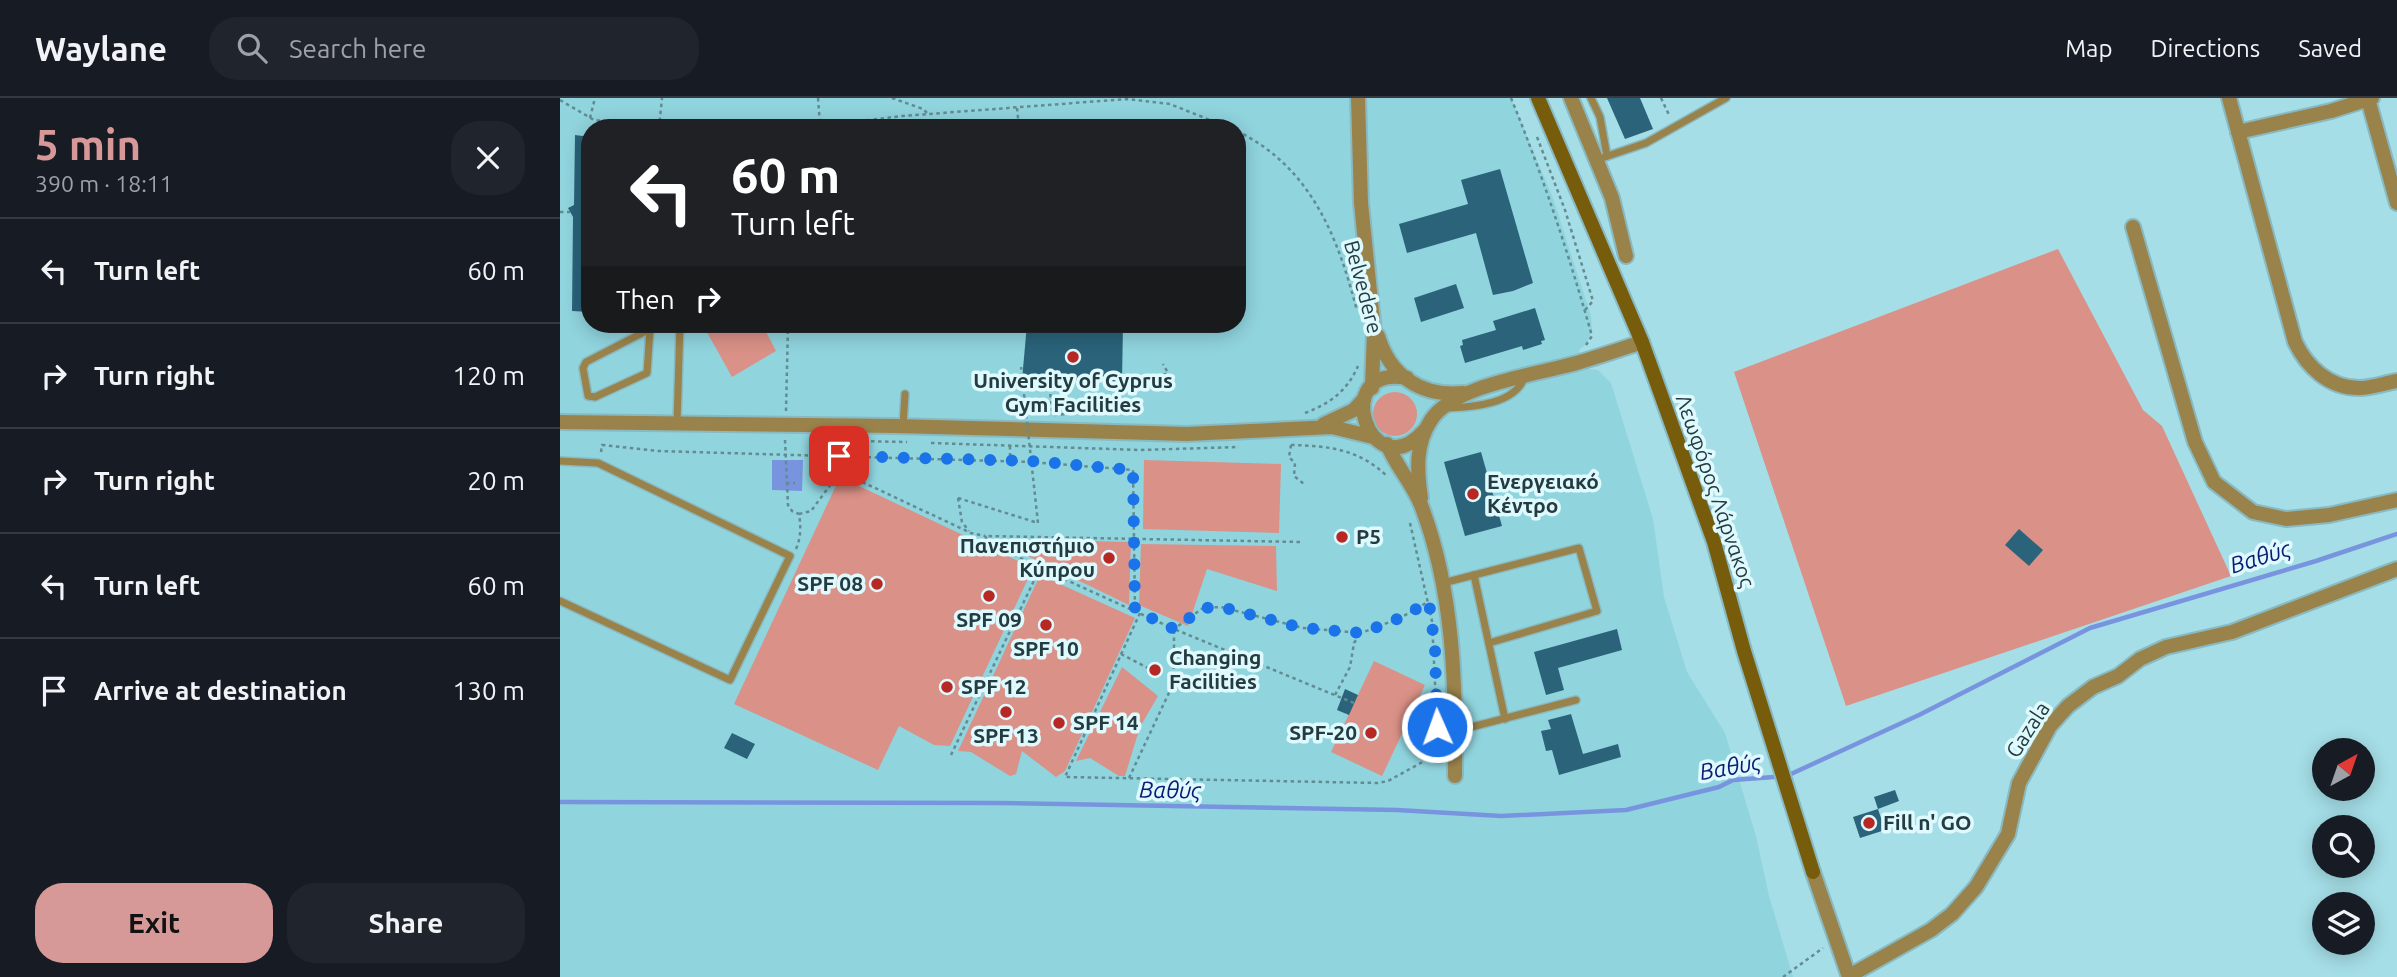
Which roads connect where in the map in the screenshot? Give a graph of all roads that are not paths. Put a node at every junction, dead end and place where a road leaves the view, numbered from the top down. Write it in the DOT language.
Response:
graph roads {
  1 [pos="1358,98"];
  2 [pos="1538,98"];
  3 [pos="1571,98"];
  4 [pos="1591,98"];
  5 [pos="1726,98"];
  6 [pos="2229,98"];
  7 [pos="2370,99"];
  8 [pos="2238,132"];
  9 [pos="1602,158"];
  10 [pos="2397,203"];
  11 [pos="2133,227"];
  12 [pos="1626,256"];
  13 [pos="1374,324"];
  14 [pos="639,333"];
  15 [pos="651,333"];
  16 [pos="680,333"];
  17 [pos="1642,342"];
  18 [pos="1526,376"];
  19 [pos="1412,381"];
  20 [pos="2397,381"];
  21 [pos="1481,389"];
  22 [pos="905,394"];
  23 [pos="1368,394"];
  24 [pos="1443,408"];
  25 [pos="560,422"];
  26 [pos="677,423"];
  27 [pos="1302,423"];
  28 [pos="903,426"];
  29 [pos="1428,426"];
  30 [pos="1380,441"];
  31 [pos="560,461"];
  32 [pos="2397,500"];
  33 [pos="1424,514"];
  34 [pos="2397,569"];
  35 [pos="1474,575"];
  36 [pos="1442,583"];
  37 [pos="560,601"];
  38 [pos="1489,643"];
  39 [pos="1576,700"];
  40 [pos="1505,719"];
  41 [pos="1456,739"];
  42 [pos="1438,754"];
  43 [pos="1455,776"];
  44 [pos="1813,872"];
  45 [pos="1835,939"];
  46 [pos="1849,976"];
  1 -- 13 [label="street"];
  2 -- 17 [label="main road, Λεωφόρος Λάρνακος"];
  3 -- 9 [label="street"];
  4 -- 9 [label="lane"];
  5 -- 9 [label="lane"];
  6 -- 8 [label="street"];
  7 -- 8 [label="street"];
  7 -- 10 [label="street"];
  8 -- 20 [label="street"];
  9 -- 12 [label="street"];
  11 -- 32 [label="street"];
  13 -- 19 [label="street"];
  13 -- 23 [label="street"];
  14 -- 15 [label="lane"];
  16 -- 26 [label="lane"];
  17 -- 18 [label="street"];
  17 -- 44 [label="main road, Λεωφόρος Λάρνακος"];
  18 -- 21 [label="street"];
  18 -- 24 [label="lane"];
  19 -- 21 [label="street"];
  19 -- 23 [label="street"];
  19 -- 29 [label="street"];
  21 -- 24 [label="street"];
  22 -- 28 [label="lane"];
  23 -- 27 [label="street"];
  23 -- 30 [label="street"];
  24 -- 29 [label="street"];
  25 -- 26 [label="street"];
  26 -- 28 [label="street"];
  27 -- 28 [label="street"];
  27 -- 30 [label="street"];
  29 -- 30 [label="street"];
  29 -- 33 [label="street"];
  30 -- 33 [label="street"];
  31 -- 37 [label="lane"];
  33 -- 36 [label="street"];
  34 -- 46 [label="street, Gazala"];
  35 -- 36 [label="lane"];
  35 -- 38 [label="lane"];
  35 -- 38 [label="lane"];
  36 -- 41 [label="street"];
  38 -- 40 [label="lane"];
  39 -- 40 [label="lane"];
  40 -- 41 [label="lane"];
  41 -- 42 [label="lane"];
  41 -- 43 [label="street"];
  44 -- 45 [label="street, Λεωφόρος Λάρνακος"];
  45 -- 46 [label="street, Gazala"];
}
